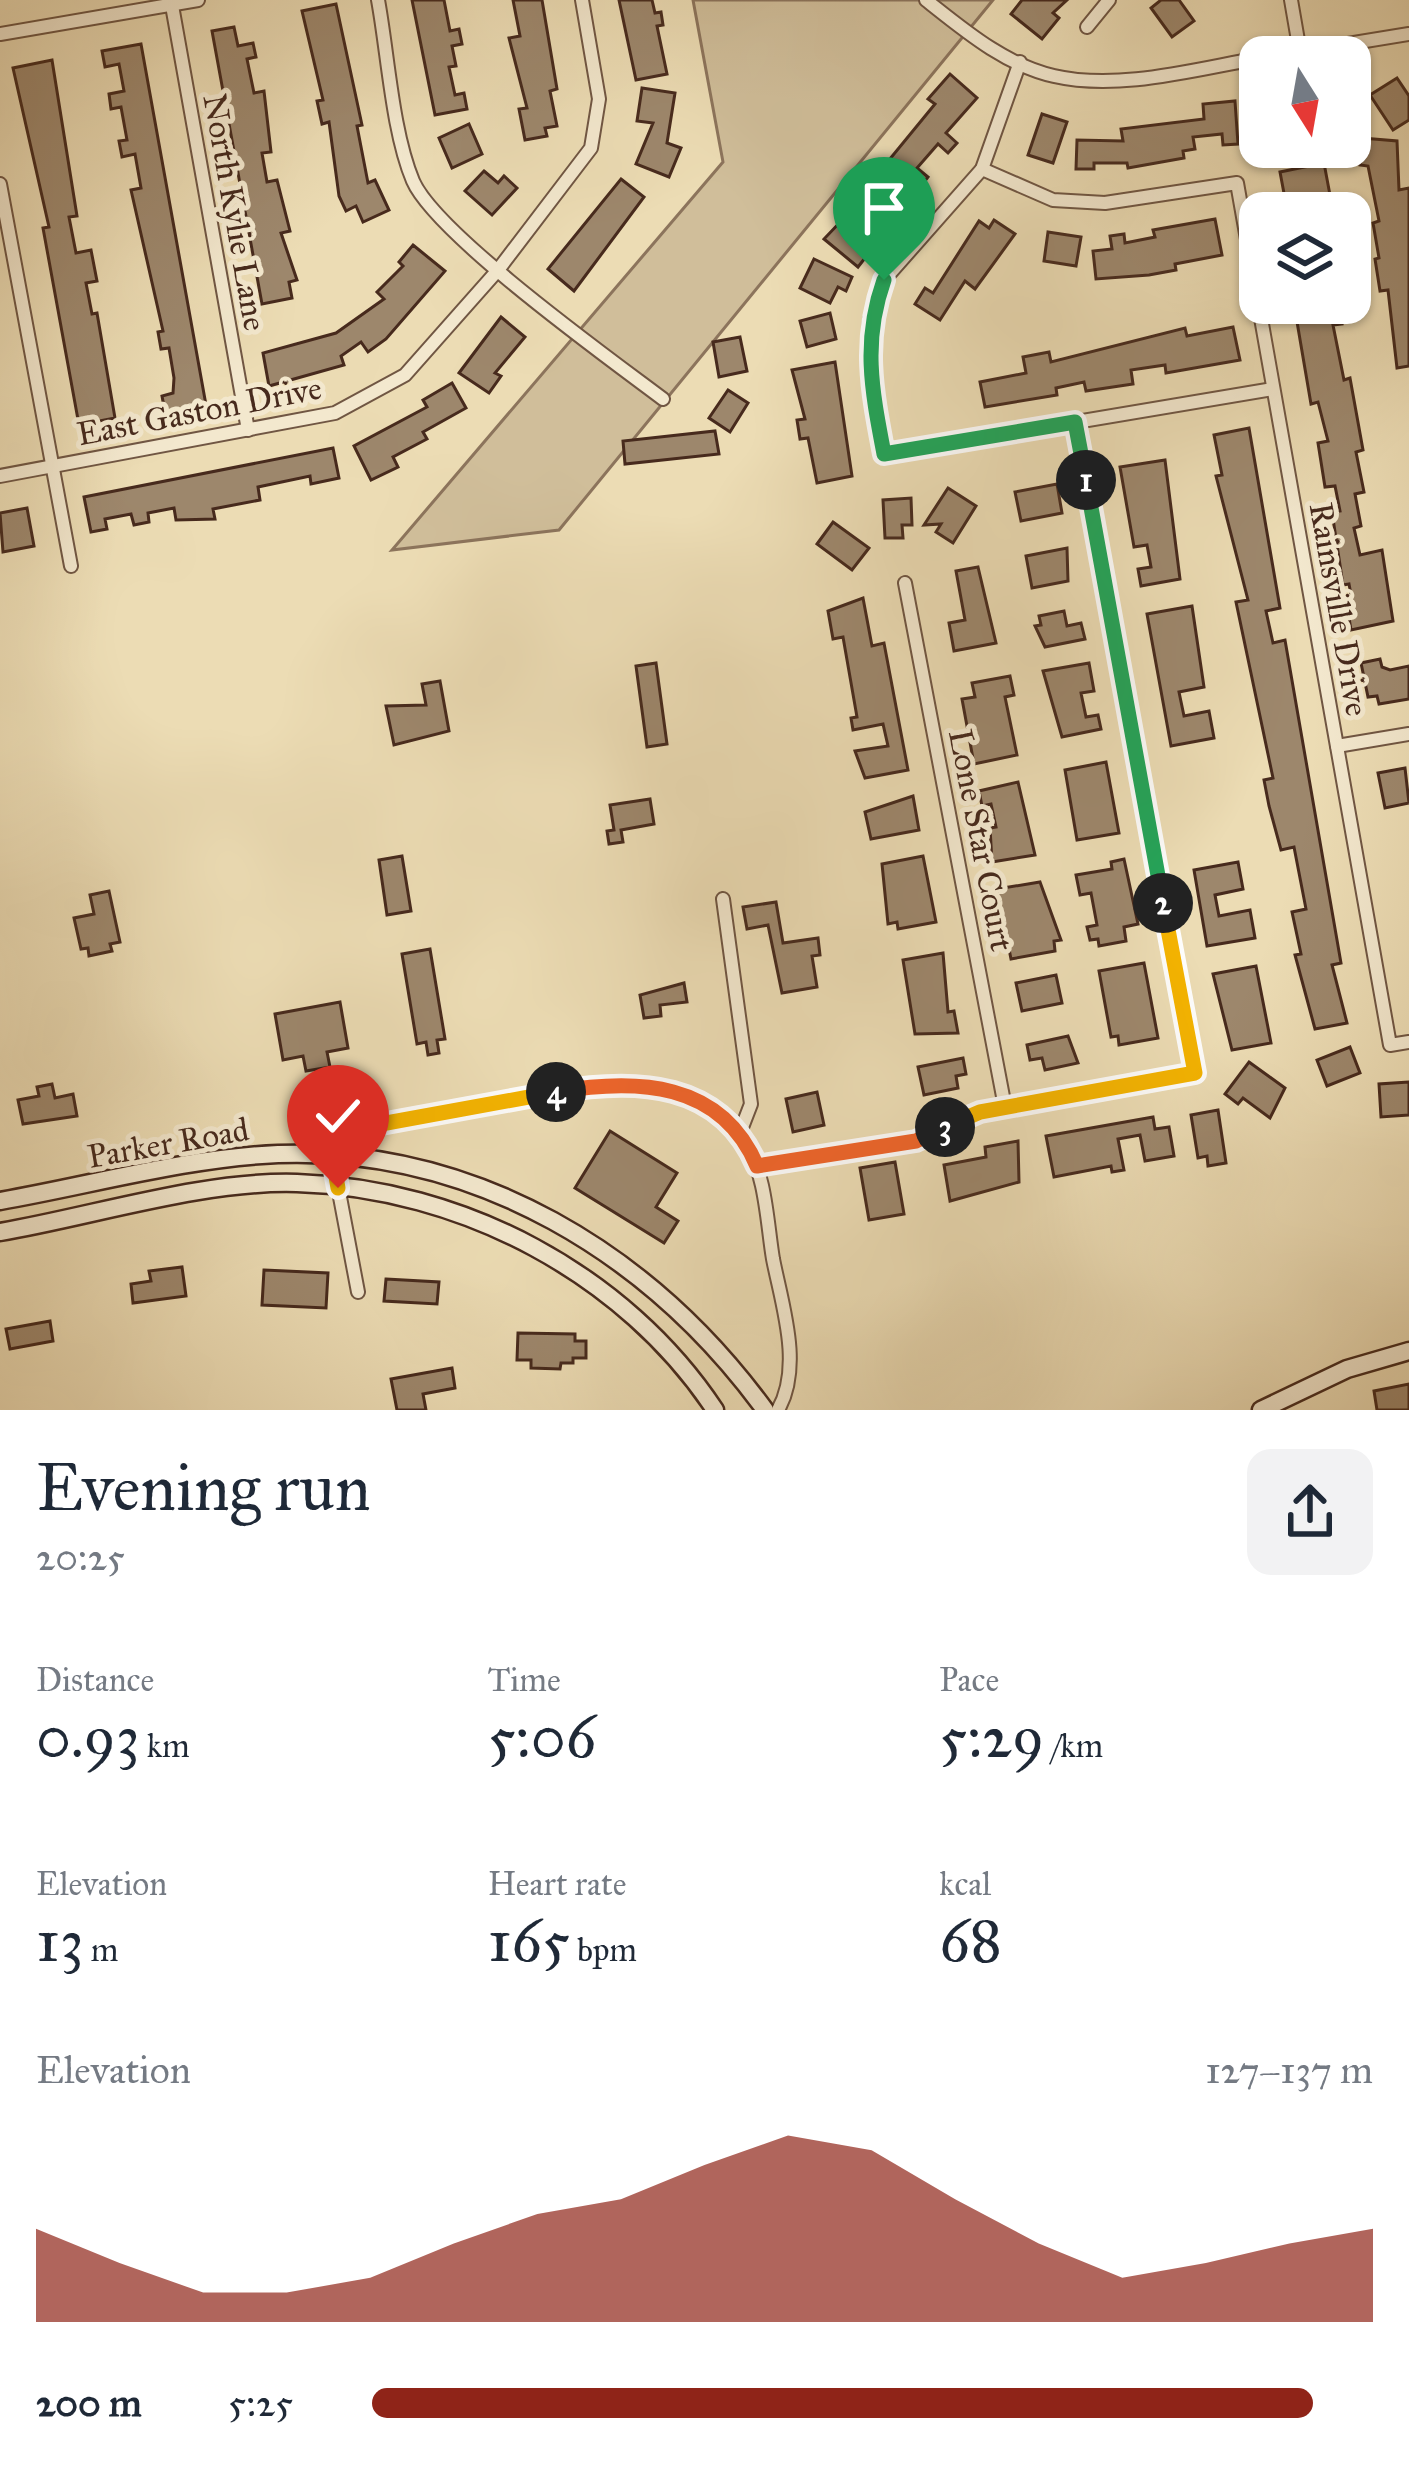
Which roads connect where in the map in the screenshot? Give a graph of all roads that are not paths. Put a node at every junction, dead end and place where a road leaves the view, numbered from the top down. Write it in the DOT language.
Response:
graph roads {
  1 [pos="198,0"];
  2 [pos="378,0"];
  3 [pos="582,0"];
  4 [pos="926,0"];
  5 [pos="1109,0"];
  6 [pos="1291,0"];
  7 [pos="171,2"];
  8 [pos="1087,27"];
  9 [pos="0,34"];
  10 [pos="1409,34"];
  11 [pos="1297,36"];
  12 [pos="1371,40"];
  13 [pos="1020,62"];
  14 [pos="1239,62"];
  15 [pos="982,170"];
  16 [pos="0,184"];
  17 [pos="498,270"];
  18 [pos="1273,389"];
  19 [pos="663,399"];
  20 [pos="1075,422"];
  21 [pos="248,430"];
  22 [pos="51,467"];
  23 [pos="0,476"];
  24 [pos="71,566"];
  25 [pos="905,583"];
  26 [pos="1409,734"];
  27 [pos="1337,746"];
  28 [pos="723,899"];
  29 [pos="1409,1042"];
  30 [pos="1005,1107"];
  31 [pos="740,1135"];
  32 [pos="332,1154"];
  33 [pos="757,1166"];
  34 [pos="338,1188"];
  35 [pos="0,1201"];
  36 [pos="0,1232"];
  37 [pos="358,1292"];
  38 [pos="1409,1351"];
  39 [pos="715,1410"];
  40 [pos="765,1410"];
  41 [pos="778,1410"];
  42 [pos="1261,1410"];
  1 -- 7 [label="street"];
  2 -- 17 [label="street"];
  3 -- 17 [label="street, East Gaston Drive"];
  4 -- 13 [label="street"];
  5 -- 8 [label="street"];
  6 -- 11 [label="street"];
  7 -- 9 [label="street"];
  7 -- 21 [label="street, North Kylie Lane"];
  10 -- 12 [label="street"];
  13 -- 14 [label="street"];
  13 -- 15 [label="street"];
  15 -- 18 [label="street, Rainsville Drive"];
  15 -- 20 [label="street"];
  16 -- 22 [label="street"];
  17 -- 19 [label="street"];
  17 -- 21 [label="street, East Gaston Drive"];
  18 -- 20 [label="street"];
  18 -- 27 [label="street, Rainsville Drive"];
  20 -- 30 [label="street"];
  21 -- 22 [label="street, East Gaston Drive"];
  22 -- 23 [label="street, East Gaston Drive"];
  22 -- 24 [label="street"];
  25 -- 30 [label="street, Lone Star Court"];
  26 -- 27 [label="street"];
  27 -- 29 [label="street, Rainsville Drive"];
  28 -- 31 [label="street"];
  30 -- 33 [label="street"];
  31 -- 32 [label="street"];
  31 -- 33 [label="street"];
  32 -- 34 [label="street"];
  32 -- 35 [label="main road, Parker Road"];
  32 -- 40 [label="main road, Parker Road"];
  33 -- 41 [label="street"];
  34 -- 36 [label="main road, Parker Road"];
  34 -- 37 [label="street"];
  34 -- 39 [label="main road, Parker Road"];
  38 -- 42 [label="main road"];
}
